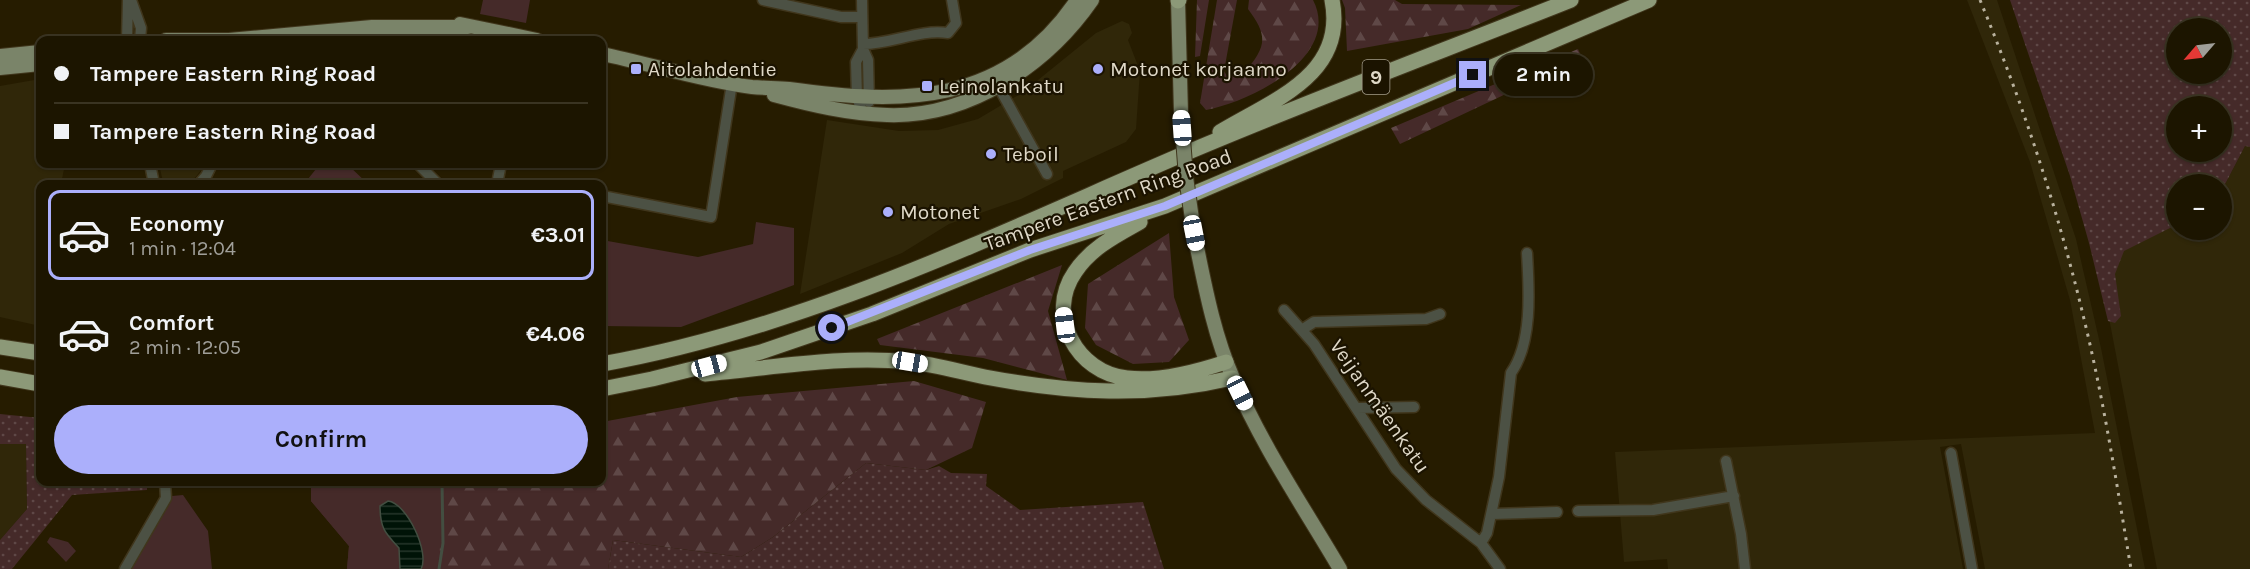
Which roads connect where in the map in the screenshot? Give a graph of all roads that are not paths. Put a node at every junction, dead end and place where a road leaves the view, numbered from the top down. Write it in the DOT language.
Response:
graph roads {
  1 [pos="130,0"];
  2 [pos="764,0"];
  3 [pos="862,0"];
  4 [pos="952,0"];
  5 [pos="1077,0"];
  6 [pos="1092,0"];
  7 [pos="1179,0"];
  8 [pos="1332,0"];
  9 [pos="1571,0"];
  10 [pos="1649,0"];
  11 [pos="862,17"];
  12 [pos="127,36"];
  13 [pos="140,36"];
  14 [pos="273,36"];
  15 [pos="504,36"];
  16 [pos="863,46"];
  17 [pos="36,52"];
  18 [pos="606,55"];
  19 [pos="0,56"];
  20 [pos="36,64"];
  21 [pos="0,68"];
  22 [pos="995,80"];
  23 [pos="732,83"];
  24 [pos="753,87"];
  25 [pos="864,98"];
  26 [pos="863,113"];
  27 [pos="1182,155"];
  28 [pos="422,168"];
  29 [pos="1047,174"];
  30 [pos="434,180"];
  31 [pos="606,197"];
  32 [pos="1165,206"];
  33 [pos="1527,253"];
  34 [pos="1284,310"];
  35 [pos="1440,314"];
  36 [pos="1303,329"];
  37 [pos="0,347"];
  38 [pos="36,352"];
  39 [pos="1226,362"];
  40 [pos="606,363"];
  41 [pos="0,377"];
  42 [pos="1233,378"];
  43 [pos="652,379"];
  44 [pos="0,383"];
  45 [pos="36,383"];
  46 [pos="36,384"];
  47 [pos="606,388"];
  48 [pos="1414,407"];
  49 [pos="1357,408"];
  50 [pos="1951,453"];
  51 [pos="1726,461"];
  52 [pos="165,486"];
  53 [pos="1734,496"];
  54 [pos="1578,511"];
  55 [pos="1557,512"];
  56 [pos="1492,514"];
  57 [pos="1481,543"];
  58 [pos="125,569"];
  59 [pos="1340,569"];
  60 [pos="1500,569"];
  61 [pos="1745,569"];
  62 [pos="1972,569"];
  1 -- 12 [label="street"];
  1 -- 13 [label="street"];
  2 -- 11 [label="street"];
  3 -- 11 [label="street"];
  4 -- 16 [label="street"];
  5 -- 22 [label="main road"];
  6 -- 22 [label="main road"];
  7 -- 39 [label="main road, bridge"];
  8 -- 27 [label="highway"];
  9 -- 27 [label="highway, Tampere Eastern Ring Road / 9"];
  10 -- 32 [label="highway, Tampere Eastern Ring Road / 9"];
  11 -- 16 [label="street"];
  14 -- 15 [label="main road"];
  16 -- 25 [label="street"];
  17 -- 19 [label="main road"];
  18 -- 23 [label="main road"];
  20 -- 21 [label="main road"];
  22 -- 25 [label="main road"];
  22 -- 26 [label="main road"];
  22 -- 29 [label="street"];
  23 -- 24 [label="main road"];
  23 -- 31 [label="street"];
  24 -- 25 [label="main road"];
  24 -- 26 [label="main road"];
  25 -- 26 [label="street"];
  27 -- 40 [label="highway, Tampere Eastern Ring Road / 9"];
  28 -- 30 [label="street"];
  32 -- 39 [label="highway"];
  32 -- 43 [label="highway, Tampere Eastern Ring Road / 9"];
  33 -- 56 [label="street"];
  34 -- 36 [label="street, Veijanmäenkatu"];
  35 -- 36 [label="street"];
  36 -- 49 [label="street, Veijanmäenkatu"];
  37 -- 38 [label="highway"];
  39 -- 42 [label="main road"];
  41 -- 45 [label="highway"];
  42 -- 43 [label="highway"];
  42 -- 59 [label="main road"];
  43 -- 47 [label="highway, Tampere Eastern Ring Road / 9"];
  44 -- 46 [label="highway"];
  48 -- 49 [label="street"];
  49 -- 57 [label="street, Veijanmäenkatu"];
  50 -- 62 [label="street"];
  51 -- 53 [label="street"];
  52 -- 58 [label="street"];
  53 -- 54 [label="street"];
  53 -- 61 [label="street"];
  55 -- 56 [label="street"];
  56 -- 57 [label="street"];
  57 -- 60 [label="street, Veijanmäenkatu"];
}
